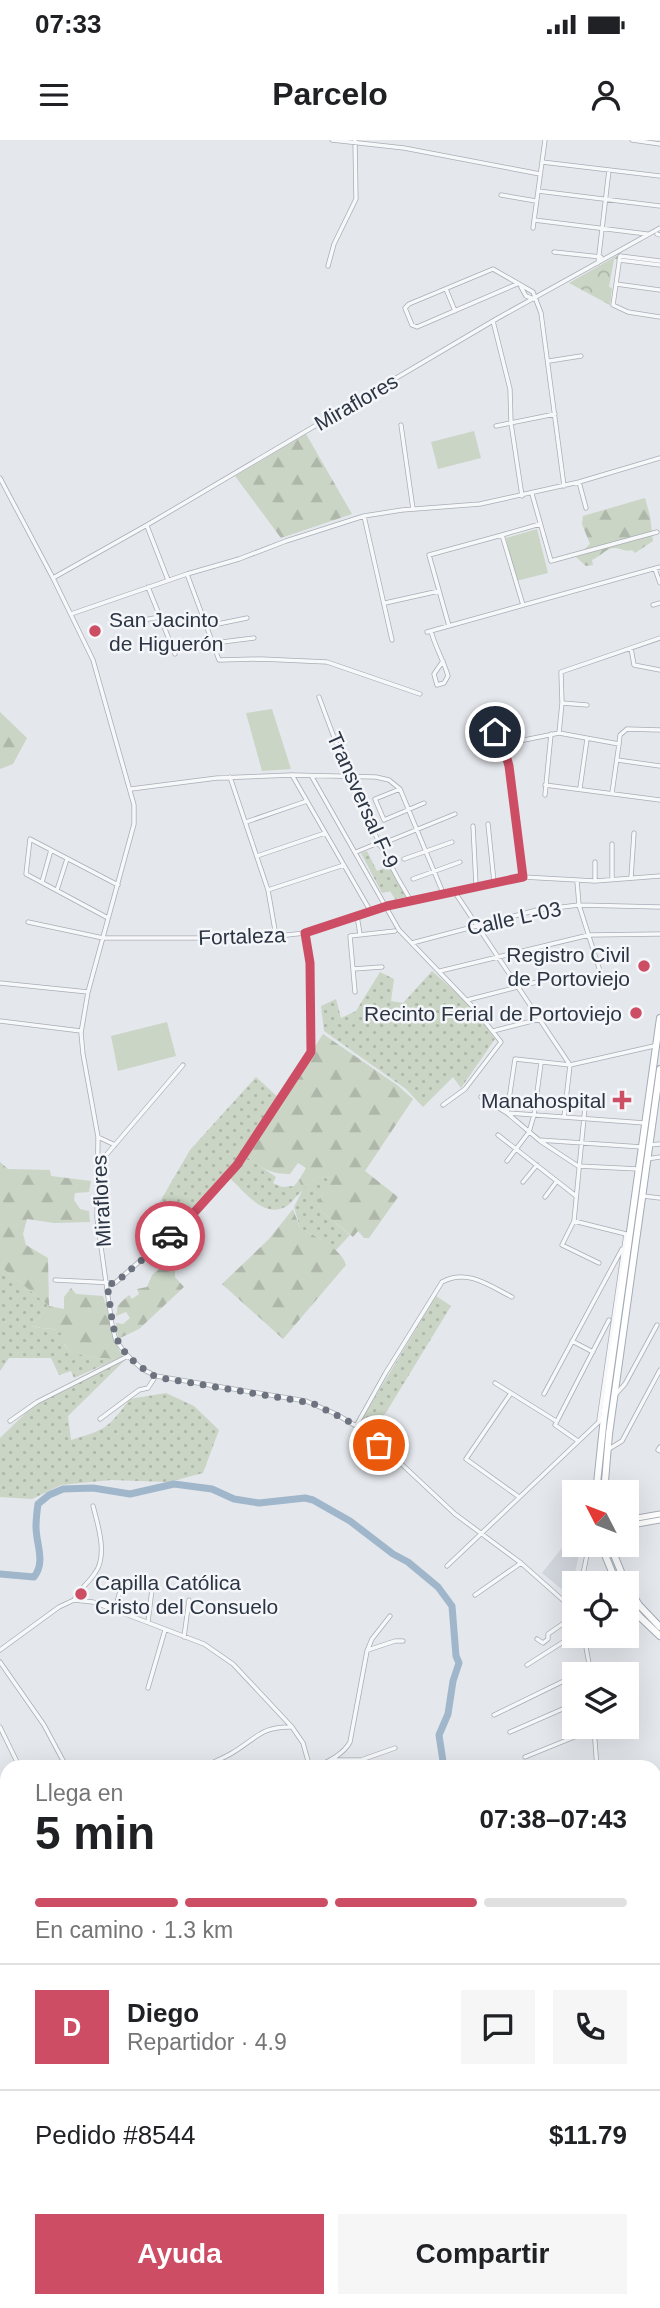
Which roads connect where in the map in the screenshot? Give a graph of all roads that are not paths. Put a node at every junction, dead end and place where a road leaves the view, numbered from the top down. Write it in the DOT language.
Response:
graph roads {
  1 [pos="332,140"];
  2 [pos="545,140"];
  3 [pos="632,140"];
  4 [pos="355,142"];
  5 [pos="660,144"];
  6 [pos="542,162"];
  7 [pos="609,170"];
  8 [pos="540,174"];
  9 [pos="660,176"];
  10 [pos="538,191"];
  11 [pos="500,195"];
  12 [pos="605,200"];
  13 [pos="536,201"];
  14 [pos="660,206"];
  15 [pos="534,220"];
  16 [pos="533,228"];
  17 [pos="602,228"];
  18 [pos="660,228"];
  19 [pos="649,234"];
  20 [pos="554,252"];
  21 [pos="599,257"];
  22 [pos="607,258"];
  23 [pos="598,263"];
  24 [pos="660,263"];
  25 [pos="328,266"];
  26 [pos="616,284"];
  27 [pos="519,285"];
  28 [pos="446,289"];
  29 [pos="660,290"];
  30 [pos="534,299"];
  31 [pos="455,311"];
  32 [pos="660,317"];
  33 [pos="493,321"];
  34 [pos="581,356"];
  35 [pos="548,361"];
  36 [pos="555,414"];
  37 [pos="510,423"];
  38 [pos="401,425"];
  39 [pos="496,426"];
  40 [pos="660,458"];
  41 [pos="0,478"];
  42 [pos="579,482"];
  43 [pos="564,486"];
  44 [pos="532,494"];
  45 [pos="522,496"];
  46 [pos="586,508"];
  47 [pos="413,509"];
  48 [pos="365,516"];
  49 [pos="541,524"];
  50 [pos="147,525"];
  51 [pos="657,532"];
  52 [pos="502,535"];
  53 [pos="657,568"];
  54 [pos="187,574"];
  55 [pos="53,578"];
  56 [pos="168,580"];
  57 [pos="660,583"];
  58 [pos="148,587"];
  59 [pos="439,592"];
  60 [pos="385,603"];
  61 [pos="660,603"];
  62 [pos="523,605"];
  63 [pos="653,605"];
  64 [pos="71,614"];
  65 [pos="160,617"];
  66 [pos="247,618"];
  67 [pos="133,622"];
  68 [pos="208,626"];
  69 [pos="449,626"];
  70 [pos="254,638"];
  71 [pos="660,638"];
  72 [pos="392,640"];
  73 [pos="214,643"];
  74 [pos="631,648"];
  75 [pos="175,654"];
  76 [pos="443,662"];
  77 [pos="660,670"];
  78 [pos="420,694"];
  79 [pos="319,697"];
  80 [pos="562,703"];
  81 [pos="587,705"];
  82 [pos="660,730"];
  83 [pos="495,732"];
  84 [pos="559,733"];
  85 [pos="551,734"];
  86 [pos="587,739"];
  87 [pos="519,741"];
  88 [pos="620,744"];
  89 [pos="617,760"];
  90 [pos="660,766"];
  91 [pos="292,775"];
  92 [pos="347,775"];
  93 [pos="230,777"];
  94 [pos="312,777"];
  95 [pos="545,785"];
  96 [pos="580,788"];
  97 [pos="400,789"];
  98 [pos="131,790"];
  99 [pos="612,793"];
  100 [pos="545,795"];
  101 [pos="660,800"];
  102 [pos="307,801"];
  103 [pos="425,803"];
  104 [pos="409,809"];
  105 [pos="455,814"];
  106 [pos="246,822"];
  107 [pos="488,824"];
  108 [pos="473,826"];
  109 [pos="417,830"];
  110 [pos="325,833"];
  111 [pos="634,833"];
  112 [pos="452,842"];
  113 [pos="378,844"];
  114 [pos="612,844"];
  115 [pos="51,850"];
  116 [pos="356,852"];
  117 [pos="427,852"];
  118 [pos="257,856"];
  119 [pos="67,858"];
  120 [pos="404,859"];
  121 [pos="460,862"];
  122 [pos="595,862"];
  123 [pos="344,865"];
  124 [pos="435,871"];
  125 [pos="660,876"];
  126 [pos="523,877"];
  127 [pos="631,878"];
  128 [pos="413,879"];
  129 [pos="612,880"];
  130 [pos="577,881"];
  131 [pos="595,881"];
  132 [pos="42,882"];
  133 [pos="494,882"];
  134 [pos="118,885"];
  135 [pos="476,885"];
  136 [pos="57,890"];
  137 [pos="268,890"];
  138 [pos="454,891"];
  139 [pos="443,893"];
  140 [pos="411,901"];
  141 [pos="579,905"];
  142 [pos="386,907"];
  143 [pos="660,907"];
  144 [pos="371,912"];
  145 [pos="357,916"];
  146 [pos="108,918"];
  147 [pos="28,922"];
  148 [pos="476,925"];
  149 [pos="395,931"];
  150 [pos="305,933"];
  151 [pos="360,934"];
  152 [pos="660,934"];
  153 [pos="589,935"];
  154 [pos="276,936"];
  155 [pos="103,938"];
  156 [pos="412,943"];
  157 [pos="497,956"];
  158 [pos="382,967"];
  159 [pos="353,969"];
  160 [pos="440,971"];
  161 [pos="600,971"];
  162 [pos="541,981"];
  163 [pos="0,982"];
  164 [pos="518,987"];
  165 [pos="88,992"];
  166 [pos="355,992"];
  167 [pos="467,1000"];
  168 [pos="660,1018"];
  169 [pos="540,1019"];
  170 [pos="0,1021"];
  171 [pos="81,1031"];
  172 [pos="493,1031"];
  173 [pos="656,1045"];
  174 [pos="541,1063"];
  175 [pos="183,1065"];
  176 [pos="570,1065"];
  177 [pos="660,1069"];
  178 [pos="481,1097"];
  179 [pos="443,1105"];
  180 [pos="585,1107"];
  181 [pos="507,1113"];
  182 [pos="534,1115"];
  183 [pos="564,1117"];
  184 [pos="583,1119"];
  185 [pos="645,1123"];
  186 [pos="529,1132"];
  187 [pos="648,1132"];
  188 [pos="498,1135"];
  189 [pos="98,1137"];
  190 [pos="539,1140"];
  191 [pos="580,1143"];
  192 [pos="660,1144"];
  193 [pos="115,1145"];
  194 [pos="645,1146"];
  195 [pos="516,1149"];
  196 [pos="107,1154"];
  197 [pos="660,1157"];
  198 [pos="648,1159"];
  199 [pos="507,1161"];
  200 [pos="537,1165"];
  201 [pos="578,1166"];
  202 [pos="638,1169"];
  203 [pos="557,1181"];
  204 [pos="523,1182"];
  205 [pos="576,1196"];
  206 [pos="643,1196"];
  207 [pos="545,1197"];
  208 [pos="660,1198"];
  209 [pos="574,1221"];
  210 [pos="628,1236"];
  211 [pos="624,1246"];
  212 [pos="599,1264"];
  213 [pos="55,1280"];
  214 [pos="107,1284"];
  215 [pos="512,1297"];
  216 [pos="609,1320"];
  217 [pos="657,1325"];
  218 [pos="604,1331"];
  219 [pos="614,1331"];
  220 [pos="572,1341"];
  221 [pos="593,1352"];
  222 [pos="128,1356"];
  223 [pos="660,1370"];
  224 [pos="156,1377"];
  225 [pos="617,1382"];
  226 [pos="495,1383"];
  227 [pos="625,1384"];
  228 [pos="511,1393"];
  229 [pos="544,1394"];
  230 [pos="615,1395"];
  231 [pos="100,1419"];
  232 [pos="601,1419"];
  233 [pos="10,1421"];
  234 [pos="557,1421"];
  235 [pos="356,1426"];
  236 [pos="578,1441"];
  237 [pos="607,1450"];
  238 [pos="597,1480"];
  239 [pos="605,1480"];
  240 [pos="519,1497"];
  241 [pos="93,1506"];
  242 [pos="660,1514"];
  243 [pos="639,1520"];
  244 [pos="660,1520"];
  245 [pos="639,1522"];
  246 [pos="483,1534"];
  247 [pos="521,1563"];
  248 [pos="447,1566"];
  249 [pos="123,1580"];
  250 [pos="153,1581"];
  251 [pos="475,1595"];
  252 [pos="562,1599"];
  253 [pos="74,1600"];
  254 [pos="189,1600"];
  255 [pos="639,1605"];
  256 [pos="115,1610"];
  257 [pos="390,1616"];
  258 [pos="639,1616"];
  259 [pos="148,1622"];
  260 [pos="562,1623"];
  261 [pos="660,1627"];
  262 [pos="165,1630"];
  263 [pos="660,1636"];
  264 [pos="184,1637"];
  265 [pos="537,1639"];
  266 [pos="403,1641"];
  267 [pos="562,1643"];
  268 [pos="0,1650"];
  269 [pos="368,1651"];
  270 [pos="0,1662"];
  271 [pos="527,1665"];
  272 [pos="562,1683"];
  273 [pos="148,1688"];
  274 [pos="562,1709"];
  275 [pos="494,1715"];
  276 [pos="0,1727"];
  277 [pos="292,1727"];
  278 [pos="510,1732"];
  279 [pos="568,1739"];
  280 [pos="595,1739"];
  281 [pos="395,1748"];
  282 [pos="525,1757"];
  283 [pos="16,1760"];
  284 [pos="63,1760"];
  285 [pos="218,1760"];
  286 [pos="309,1760"];
  287 [pos="331,1760"];
  288 [pos="596,1760"];
  1 -- 4 [label="street"];
  2 -- 6 [label="street"];
  3 -- 5 [label="street"];
  4 -- 8 [label="street"];
  4 -- 25 [label="street"];
  6 -- 7 [label="street"];
  6 -- 8 [label="street"];
  7 -- 9 [label="street"];
  7 -- 12 [label="street"];
  8 -- 10 [label="street"];
  10 -- 12 [label="street"];
  10 -- 13 [label="street"];
  11 -- 13 [label="street"];
  12 -- 14 [label="street"];
  12 -- 17 [label="street"];
  13 -- 15 [label="street"];
  15 -- 16 [label="street"];
  15 -- 17 [label="street"];
  17 -- 19 [label="street"];
  17 -- 21 [label="street"];
  18 -- 19 [label="street, Miraflores"];
  19 -- 22 [label="street, Miraflores"];
  20 -- 21 [label="street"];
  21 -- 22 [label="street"];
  21 -- 23 [label="street"];
  22 -- 23 [label="street, Miraflores"];
  23 -- 30 [label="street, Miraflores"];
  24 -- 26 [label="street"];
  26 -- 29 [label="street"];
  26 -- 32 [label="street"];
  27 -- 28 [label="street"];
  27 -- 30 [label="street"];
  27 -- 31 [label="street"];
  28 -- 31 [label="street"];
  28 -- 31 [label="street"];
  30 -- 33 [label="street, Miraflores"];
  30 -- 35 [label="street"];
  33 -- 37 [label="street"];
  33 -- 50 [label="street, Miraflores"];
  34 -- 35 [label="street"];
  35 -- 36 [label="street"];
  36 -- 37 [label="street"];
  36 -- 43 [label="street"];
  37 -- 39 [label="street"];
  37 -- 45 [label="street"];
  38 -- 47 [label="street"];
  40 -- 42 [label="street"];
  41 -- 55 [label="street, Miraflores"];
  42 -- 43 [label="street"];
  42 -- 46 [label="street"];
  43 -- 44 [label="street"];
  44 -- 45 [label="street"];
  44 -- 49 [label="street"];
  45 -- 47 [label="street"];
  47 -- 48 [label="street"];
  48 -- 54 [label="street"];
  48 -- 60 [label="street"];
  49 -- 51 [label="street"];
  49 -- 52 [label="street"];
  50 -- 55 [label="street, Miraflores"];
  50 -- 56 [label="street"];
  52 -- 59 [label="street"];
  52 -- 62 [label="street"];
  53 -- 57 [label="street"];
  53 -- 62 [label="street"];
  54 -- 56 [label="street"];
  54 -- 68 [label="street"];
  55 -- 64 [label="street, Miraflores"];
  56 -- 58 [label="street"];
  58 -- 64 [label="street"];
  58 -- 65 [label="street"];
  59 -- 60 [label="street"];
  59 -- 69 [label="street"];
  60 -- 72 [label="street"];
  61 -- 63 [label="street"];
  62 -- 69 [label="street"];
  64 -- 98 [label="street, Miraflores"];
  65 -- 67 [label="street"];
  65 -- 75 [label="street"];
  66 -- 68 [label="street"];
  68 -- 73 [label="street"];
  69 -- 76 [label="street"];
  70 -- 73 [label="street"];
  71 -- 74 [label="street"];
  73 -- 78 [label="street"];
  74 -- 77 [label="street"];
  74 -- 80 [label="street"];
  76 -- 76 [label="street"];
  79 -- 92 [label="street, Transversal F-9"];
  80 -- 81 [label="street"];
  80 -- 84 [label="street"];
  82 -- 88 [label="street"];
  83 -- 126 [label="street"];
  84 -- 85 [label="street"];
  84 -- 86 [label="street"];
  85 -- 87 [label="street"];
  85 -- 95 [label="street"];
  86 -- 88 [label="street"];
  86 -- 96 [label="street"];
  88 -- 89 [label="street"];
  89 -- 90 [label="street"];
  89 -- 99 [label="street"];
  91 -- 93 [label="street"];
  91 -- 94 [label="street"];
  91 -- 102 [label="street"];
  92 -- 94 [label="street"];
  92 -- 97 [label="street"];
  92 -- 113 [label="street, Transversal F-9"];
  93 -- 98 [label="street"];
  93 -- 106 [label="street"];
  94 -- 116 [label="street"];
  95 -- 96 [label="street"];
  95 -- 100 [label="street"];
  96 -- 99 [label="street"];
  97 -- 104 [label="street"];
  97 -- 104 [label="street"];
  98 -- 134 [label="street, Miraflores"];
  99 -- 101 [label="street"];
  102 -- 106 [label="street"];
  102 -- 110 [label="street"];
  103 -- 104 [label="street"];
  104 -- 109 [label="street"];
  105 -- 109 [label="street"];
  106 -- 118 [label="street"];
  107 -- 133 [label="street"];
  108 -- 135 [label="street"];
  109 -- 113 [label="street"];
  109 -- 117 [label="street"];
  110 -- 118 [label="street"];
  110 -- 123 [label="street"];
  111 -- 127 [label="street"];
  112 -- 117 [label="street"];
  113 -- 116 [label="street"];
  113 -- 140 [label="street, Transversal F-9"];
  114 -- 129 [label="street"];
  115 -- 119 [label="street"];
  115 -- 132 [label="street"];
  115 -- 132 [label="street"];
  116 -- 142 [label="street"];
  117 -- 120 [label="street"];
  117 -- 124 [label="street"];
  118 -- 137 [label="street"];
  119 -- 134 [label="street"];
  119 -- 136 [label="street"];
  121 -- 124 [label="street"];
  122 -- 131 [label="street"];
  123 -- 137 [label="street"];
  123 -- 144 [label="street"];
  124 -- 128 [label="street"];
  124 -- 139 [label="street"];
  125 -- 127 [label="street, Fortaleza"];
  126 -- 130 [label="street, Fortaleza"];
  126 -- 133 [label="street, Fortaleza"];
  127 -- 129 [label="street, Fortaleza"];
  129 -- 131 [label="street, Fortaleza"];
  130 -- 131 [label="street, Fortaleza"];
  130 -- 141 [label="street"];
  132 -- 136 [label="street"];
  133 -- 135 [label="street, Fortaleza"];
  134 -- 146 [label="street, Miraflores"];
  135 -- 138 [label="street, Fortaleza"];
  136 -- 146 [label="street"];
  137 -- 154 [label="street"];
  138 -- 139 [label="street, Fortaleza"];
  138 -- 148 [label="street"];
  139 -- 140 [label="street, Fortaleza"];
  140 -- 142 [label="street, Fortaleza"];
  141 -- 143 [label="street, Calle L-03"];
  141 -- 148 [label="street, Calle L-03"];
  141 -- 153 [label="street"];
  142 -- 144 [label="street, Fortaleza"];
  142 -- 156 [label="street"];
  144 -- 145 [label="street, Fortaleza"];
  145 -- 150 [label="street, Fortaleza"];
  145 -- 151 [label="street"];
  146 -- 155 [label="street, Miraflores"];
  147 -- 155 [label="street, Fortaleza"];
  148 -- 156 [label="street, Calle L-03"];
  148 -- 157 [label="street"];
  149 -- 151 [label="street"];
  150 -- 154 [label="street, Fortaleza"];
  150 -- 214 [label="street"];
  151 -- 159 [label="street"];
  152 -- 153 [label="street"];
  153 -- 157 [label="street"];
  153 -- 161 [label="street"];
  154 -- 155 [label="street, Fortaleza"];
  155 -- 165 [label="street, Miraflores"];
  156 -- 160 [label="street"];
  157 -- 160 [label="street"];
  157 -- 164 [label="street"];
  158 -- 159 [label="street"];
  159 -- 166 [label="street"];
  160 -- 167 [label="street"];
  162 -- 164 [label="street"];
  163 -- 165 [label="street"];
  164 -- 167 [label="street"];
  164 -- 169 [label="street"];
  165 -- 171 [label="street, Miraflores"];
  167 -- 172 [label="street"];
  168 -- 173 [label="main road"];
  169 -- 172 [label="street"];
  169 -- 176 [label="street"];
  170 -- 171 [label="street"];
  171 -- 189 [label="street, Miraflores"];
  172 -- 179 [label="street"];
  173 -- 176 [label="street"];
  173 -- 185 [label="main road"];
  174 -- 176 [label="street"];
  174 -- 181 [label="street"];
  174 -- 182 [label="street"];
  175 -- 193 [label="street"];
  176 -- 183 [label="street"];
  177 -- 187 [label="main road"];
  178 -- 181 [label="street"];
  180 -- 184 [label="street"];
  181 -- 182 [label="street"];
  181 -- 186 [label="street"];
  182 -- 183 [label="street"];
  182 -- 186 [label="street"];
  183 -- 184 [label="street"];
  184 -- 185 [label="street"];
  184 -- 191 [label="street"];
  185 -- 187 [label="main road"];
  186 -- 190 [label="street"];
  186 -- 195 [label="street"];
  187 -- 194 [label="main road"];
  188 -- 195 [label="street"];
  189 -- 193 [label="street"];
  189 -- 214 [label="street, Miraflores"];
  190 -- 191 [label="street"];
  190 -- 201 [label="street"];
  191 -- 194 [label="street"];
  191 -- 201 [label="street"];
  192 -- 194 [label="street"];
  193 -- 196 [label="street"];
  194 -- 198 [label="main road"];
  194 -- 202 [label="main road"];
  195 -- 199 [label="street"];
  195 -- 200 [label="street"];
  197 -- 198 [label="street"];
  198 -- 206 [label="main road"];
  200 -- 203 [label="street"];
  200 -- 204 [label="street"];
  201 -- 202 [label="street"];
  201 -- 205 [label="street"];
  202 -- 210 [label="main road"];
  203 -- 205 [label="street"];
  203 -- 207 [label="street"];
  205 -- 209 [label="street"];
  206 -- 208 [label="street"];
  206 -- 225 [label="main road"];
  209 -- 210 [label="street"];
  209 -- 212 [label="street"];
  210 -- 211 [label="street"];
  210 -- 219 [label="main road"];
  211 -- 219 [label="street"];
  211 -- 220 [label="street"];
  213 -- 214 [label="street"];
  214 -- 222 [label="street, Miraflores"];
  215 -- 235 [label="street"];
  216 -- 218 [label="street"];
  217 -- 227 [label="street"];
  218 -- 219 [label="street"];
  218 -- 221 [label="street"];
  219 -- 232 [label="main road"];
  220 -- 221 [label="street"];
  220 -- 229 [label="street"];
  221 -- 234 [label="street"];
  222 -- 224 [label="street, Miraflores"];
  222 -- 233 [label="street"];
  223 -- 237 [label="street"];
  224 -- 231 [label="street"];
  224 -- 235 [label="street, Miraflores"];
  225 -- 227 [label="street"];
  225 -- 230 [label="main road"];
  226 -- 228 [label="street"];
  227 -- 230 [label="street"];
  228 -- 234 [label="street"];
  228 -- 240 [label="street"];
  230 -- 237 [label="main road"];
  232 -- 236 [label="street"];
  232 -- 238 [label="main road"];
  234 -- 236 [label="street"];
  235 -- 246 [label="street, Miraflores"];
  236 -- 240 [label="street"];
  237 -- 239 [label="main road"];
  240 -- 246 [label="street"];
  241 -- 253 [label="street"];
  242 -- 243 [label="main road"];
  244 -- 245 [label="main road"];
  246 -- 247 [label="street, Miraflores"];
  246 -- 248 [label="street"];
  247 -- 251 [label="street"];
  247 -- 252 [label="street, Miraflores"];
  249 -- 256 [label="street"];
  250 -- 259 [label="street"];
  253 -- 256 [label="street"];
  253 -- 268 [label="street"];
  254 -- 264 [label="street"];
  255 -- 261 [label="main road"];
  256 -- 259 [label="street"];
  257 -- 269 [label="street"];
  258 -- 263 [label="main road"];
  259 -- 262 [label="street"];
  260 -- 265 [label="street"];
  262 -- 264 [label="street"];
  262 -- 273 [label="street"];
  264 -- 277 [label="street"];
  266 -- 269 [label="street"];
  267 -- 271 [label="street"];
  269 -- 287 [label="street"];
  270 -- 284 [label="street"];
  272 -- 275 [label="street"];
  274 -- 278 [label="street"];
  276 -- 283 [label="street"];
  277 -- 285 [label="street"];
  277 -- 286 [label="street"];
  279 -- 282 [label="street"];
  280 -- 288 [label="street"];
  281 -- 287 [label="street"];
}
